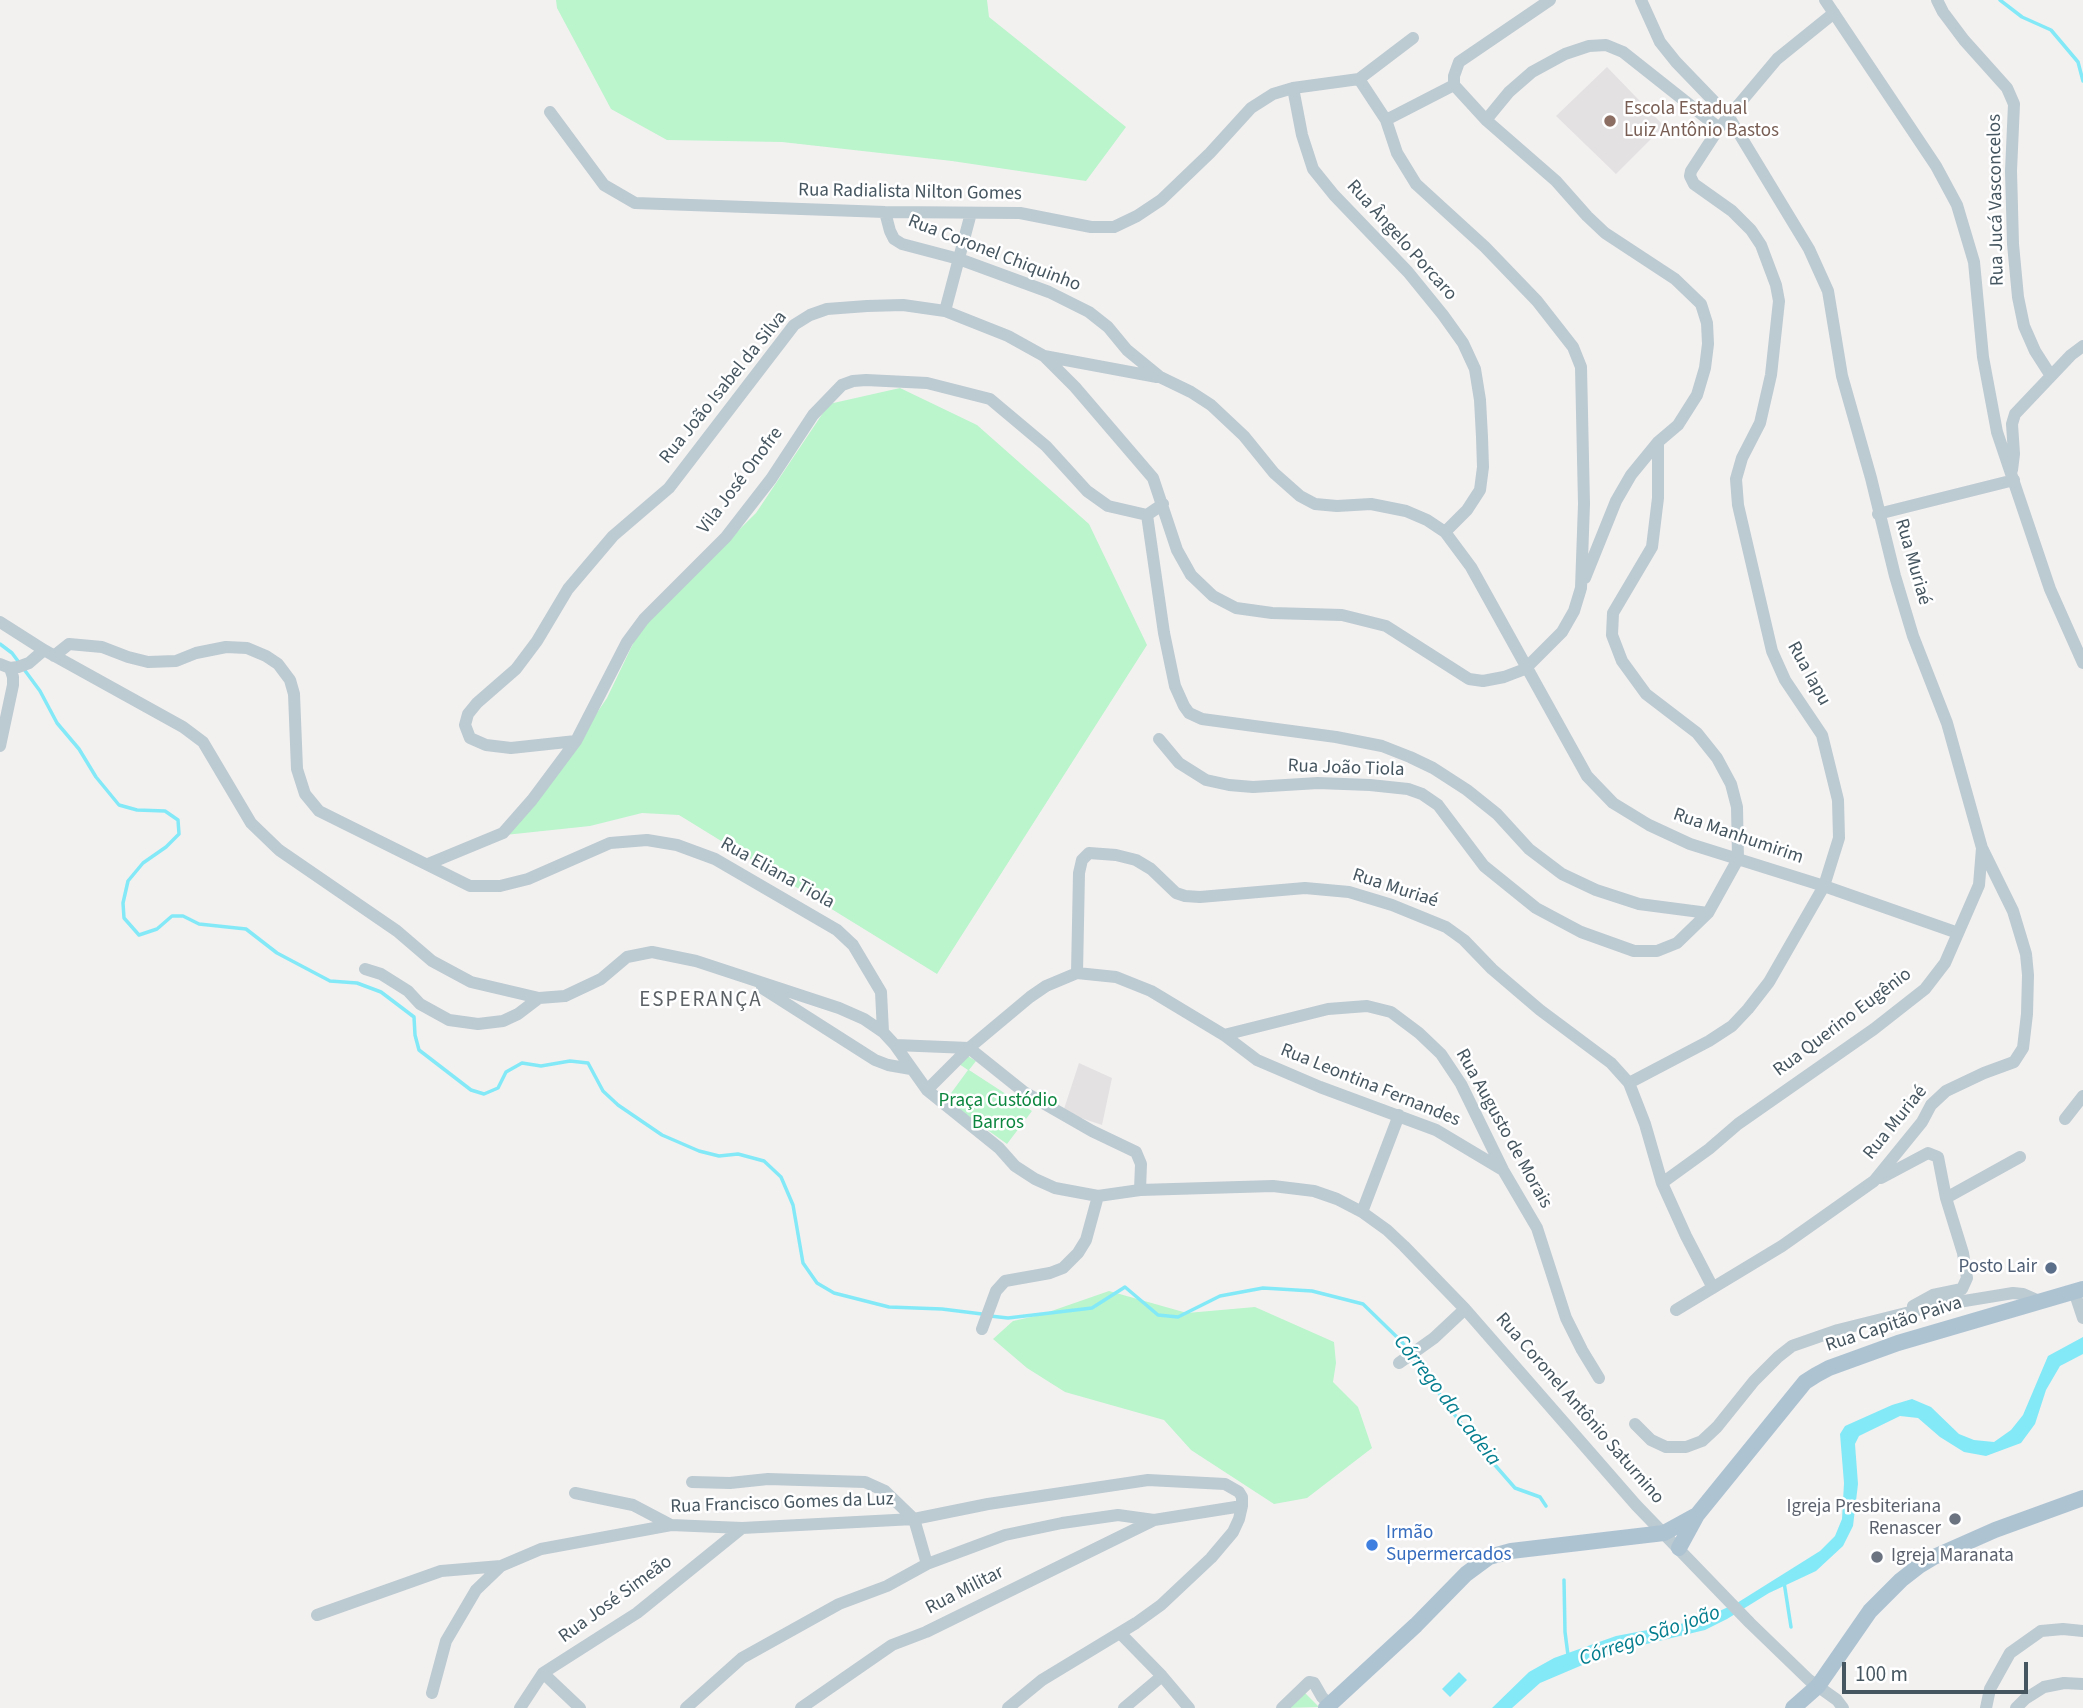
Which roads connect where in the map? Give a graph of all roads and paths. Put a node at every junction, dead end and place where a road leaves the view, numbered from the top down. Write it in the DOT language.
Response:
graph roads {
  1 [pos="1550,0"];
  2 [pos="1641,0"];
  3 [pos="1825,0"];
  4 [pos="1937,0"];
  5 [pos="1834,13"];
  6 [pos="1413,38"];
  7 [pos="1359,79"];
  8 [pos="1454,85"];
  9 [pos="1293,88"];
  10 [pos="550,112"];
  11 [pos="1729,117"];
  12 [pos="1386,120"];
  13 [pos="1486,120"];
  14 [pos="1719,128"];
  15 [pos="885,212"];
  16 [pos="971,213"];
  17 [pos="959,259"];
  18 [pos="945,311"];
  19 [pos="2083,346"];
  20 [pos="1044,356"];
  21 [pos="2051,376"];
  22 [pos="1160,377"];
  23 [pos="1658,442"];
  24 [pos="2012,477"];
  25 [pos="1163,504"];
  26 [pos="1878,514"];
  27 [pos="1147,515"];
  28 [pos="1445,532"];
  29 [pos="1581,588"];
  30 [pos="0,622"];
  31 [pos="49,653"];
  32 [pos="2083,663"];
  33 [pos="14,666"];
  34 [pos="1525,669"];
  35 [pos="1159,739"];
  36 [pos="576,741"];
  37 [pos="0,746"];
  38 [pos="1982,848"];
  39 [pos="1738,859"];
  40 [pos="428,864"];
  41 [pos="1824,886"];
  42 [pos="1708,913"];
  43 [pos="1958,933"];
  44 [pos="365,969"];
  45 [pos="1077,974"];
  46 [pos="752,981"];
  47 [pos="539,998"];
  48 [pos="883,1032"];
  49 [pos="1224,1035"];
  50 [pos="895,1045"];
  51 [pos="969,1048"];
  52 [pos="911,1069"];
  53 [pos="1629,1083"];
  54 [pos="927,1090"];
  55 [pos="2081,1106"];
  56 [pos="1399,1115"];
  57 [pos="2065,1119"];
  58 [pos="2020,1157"];
  59 [pos="1503,1170"];
  60 [pos="1874,1181"];
  61 [pos="1662,1183"];
  62 [pos="1140,1190"];
  63 [pos="1098,1196"];
  64 [pos="1946,1198"];
  65 [pos="1362,1212"];
  66 [pos="1713,1288"];
  67 [pos="2079,1290"];
  68 [pos="2039,1301"];
  69 [pos="1465,1309"];
  70 [pos="1676,1310"];
  71 [pos="1898,1314"];
  72 [pos="2083,1318"];
  73 [pos="984,1325"];
  74 [pos="1403,1360"];
  75 [pos="1599,1378"];
  76 [pos="1635,1423"];
  77 [pos="692,1482"];
  78 [pos="575,1493"];
  79 [pos="2083,1498"];
  80 [pos="1242,1506"];
  81 [pos="1697,1515"];
  82 [pos="914,1519"];
  83 [pos="1154,1520"];
  84 [pos="671,1525"];
  85 [pos="742,1528"];
  86 [pos="1664,1533"];
  87 [pos="1679,1548"];
  88 [pos="927,1564"];
  89 [pos="501,1566"];
  90 [pos="317,1615"];
  91 [pos="2083,1631"];
  92 [pos="1120,1633"];
  93 [pos="543,1673"];
  94 [pos="1163,1676"];
  95 [pos="1814,1683"];
  96 [pos="2083,1684"];
  97 [pos="432,1693"];
  98 [pos="1329,1707"];
  99 [pos="520,1708"];
  100 [pos="580,1708"];
  101 [pos="686,1708"];
  102 [pos="801,1708"];
  103 [pos="1007,1708"];
  104 [pos="1124,1708"];
  105 [pos="1189,1708"];
  106 [pos="1282,1708"];
  107 [pos="1787,1708"];
  108 [pos="1793,1708"];
  109 [pos="1843,1708"];
  110 [pos="1986,1708"];
  111 [pos="2016,1708"];
  1 -- 8 [label="street"];
  2 -- 11 [label="street, Rua Muriaé"];
  3 -- 5 [label="street"];
  4 -- 21 [label="street, Rua Jucá Vasconcelos"];
  5 -- 11 [label="street"];
  5 -- 24 [label="street"];
  6 -- 7 [label="street, Rua Radialista Nilton Gomes"];
  7 -- 9 [label="street, Rua Radialista Nilton Gomes"];
  7 -- 12 [label="street"];
  8 -- 12 [label="street"];
  8 -- 13 [label="street"];
  9 -- 16 [label="street, Rua Radialista Nilton Gomes"];
  9 -- 28 [label="street, Rua Ângelo Porcaro"];
  10 -- 15 [label="street, Rua Radialista Nilton Gomes"];
  11 -- 14 [label="street"];
  11 -- 26 [label="street, Rua Muriaé"];
  12 -- 29 [label="street"];
  13 -- 14 [label="street"];
  13 -- 23 [label="street"];
  14 -- 41 [label="street, Rua Iapu"];
  15 -- 16 [label="street, Rua Radialista Nilton Gomes"];
  15 -- 17 [label="street, Rua Coronel Chiquinho"];
  16 -- 17 [label="street"];
  17 -- 18 [label="street"];
  17 -- 22 [label="street, Rua Coronel Chiquinho"];
  18 -- 20 [label="street, Rua João Isabel da Silva"];
  18 -- 36 [label="street, Rua João Isabel da Silva"];
  19 -- 21 [label="street"];
  20 -- 22 [label="street"];
  20 -- 25 [label="street, Rua João Isabel da Silva"];
  21 -- 24 [label="street"];
  22 -- 28 [label="street, Rua Coronel Chiquinho"];
  23 -- 29 [label="street"];
  23 -- 39 [label="street"];
  24 -- 26 [label="street"];
  24 -- 32 [label="street"];
  25 -- 27 [label="street"];
  25 -- 34 [label="street"];
  26 -- 38 [label="street, Rua Muriaé"];
  27 -- 36 [label="street, Vila José Onofre"];
  27 -- 42 [label="street"];
  28 -- 34 [label="street, Rua Manhumirim"];
  29 -- 34 [label="street"];
  30 -- 31 [label="street, Rua Coronel Antônio Saturnino"];
  31 -- 33 [label="street"];
  31 -- 40 [label="street, Rua Eliana Tiola"];
  31 -- 47 [label="street, Rua Coronel Antônio Saturnino"];
  33 -- 37 [label="street"];
  34 -- 39 [label="street, Rua Manhumirim"];
  35 -- 42 [label="street, Rua João Tiola"];
  36 -- 40 [label="street, Vila José Onofre"];
  38 -- 43 [label="street, Rua Querino Eugênio"];
  38 -- 60 [label="street, Rua Muriaé"];
  39 -- 41 [label="street, Rua Manhumirim"];
  39 -- 42 [label="street, Rua João Tiola"];
  40 -- 48 [label="street, Rua Eliana Tiola"];
  41 -- 43 [label="street, Rua Manhumirim"];
  41 -- 53 [label="street, Rua Iapu"];
  43 -- 61 [label="street, Rua Querino Eugênio"];
  44 -- 47 [label="street"];
  45 -- 49 [label="street"];
  45 -- 51 [label="street"];
  45 -- 53 [label="street, Rua Muriaé"];
  46 -- 47 [label="street, Rua Coronel Antônio Saturnino"];
  46 -- 48 [label="street, Rua Coronel Antônio Saturnino"];
  46 -- 52 [label="street, Rua Coronel Antônio Saturnino"];
  48 -- 50 [label="street, Rua Coronel Antônio Saturnino"];
  49 -- 56 [label="street, Rua Leontina Fernandes"];
  49 -- 59 [label="street, Rua Augusto de Morais"];
  50 -- 51 [label="street"];
  50 -- 52 [label="street, Rua Coronel Antônio Saturnino"];
  51 -- 54 [label="street"];
  51 -- 62 [label="street"];
  52 -- 54 [label="street, Rua Coronel Antônio Saturnino"];
  53 -- 61 [label="street, Rua Muriaé"];
  54 -- 63 [label="street, Rua Coronel Antônio Saturnino"];
  55 -- 57 [label="street"];
  56 -- 59 [label="street, Rua Leontina Fernandes"];
  56 -- 65 [label="street"];
  58 -- 64 [label="street"];
  59 -- 75 [label="street, Rua Augusto de Morais"];
  60 -- 64 [label="street"];
  60 -- 66 [label="street, Rua Muriaé"];
  61 -- 66 [label="street, Rua Muriaé"];
  62 -- 63 [label="street, Rua Coronel Antônio Saturnino"];
  62 -- 65 [label="street, Rua Coronel Antônio Saturnino"];
  63 -- 73 [label="street"];
  64 -- 71 [label="street"];
  65 -- 69 [label="street, Rua Coronel Antônio Saturnino"];
  66 -- 70 [label="street"];
  67 -- 68 [label="main road, Rua Capitão Paiva"];
  67 -- 72 [label="street"];
  68 -- 71 [label="street"];
  68 -- 81 [label="main road, Rua Capitão Paiva"];
  69 -- 74 [label="street, Rua Coronel Antônio Saturnino"];
  69 -- 86 [label="street, Rua Coronel Antônio Saturnino"];
  71 -- 76 [label="street"];
  77 -- 82 [label="street"];
  78 -- 84 [label="street"];
  79 -- 95 [label="main road"];
  80 -- 82 [label="street, Rua Francisco Gomes da Luz"];
  80 -- 83 [label="street"];
  80 -- 92 [label="street"];
  81 -- 86 [label="main road"];
  81 -- 87 [label="main road"];
  82 -- 85 [label="street, Rua Francisco Gomes da Luz"];
  82 -- 88 [label="street"];
  83 -- 88 [label="street"];
  83 -- 102 [label="street, Rua Militar"];
  84 -- 85 [label="street, Rua Francisco Gomes da Luz"];
  84 -- 89 [label="street, Rua Francisco Gomes da Luz"];
  85 -- 93 [label="street, Rua José Simeão"];
  86 -- 87 [label="street, Rua Coronel Antônio Saturnino"];
  86 -- 98 [label="main road"];
  87 -- 95 [label="street, Rua Coronel Antônio Saturnino"];
  88 -- 101 [label="street"];
  89 -- 90 [label="street"];
  89 -- 97 [label="street, Rua Francisco Gomes da Luz"];
  91 -- 110 [label="street"];
  92 -- 94 [label="street"];
  92 -- 103 [label="street"];
  93 -- 99 [label="street, Rua José Simeão"];
  93 -- 100 [label="street"];
  94 -- 104 [label="street"];
  94 -- 105 [label="street"];
  95 -- 107 [label="main road"];
  95 -- 108 [label="main road"];
  95 -- 109 [label="street, Rua Coronel Antônio Saturnino"];
  96 -- 111 [label="street"];
  98 -- 106 [label="street"];
}
